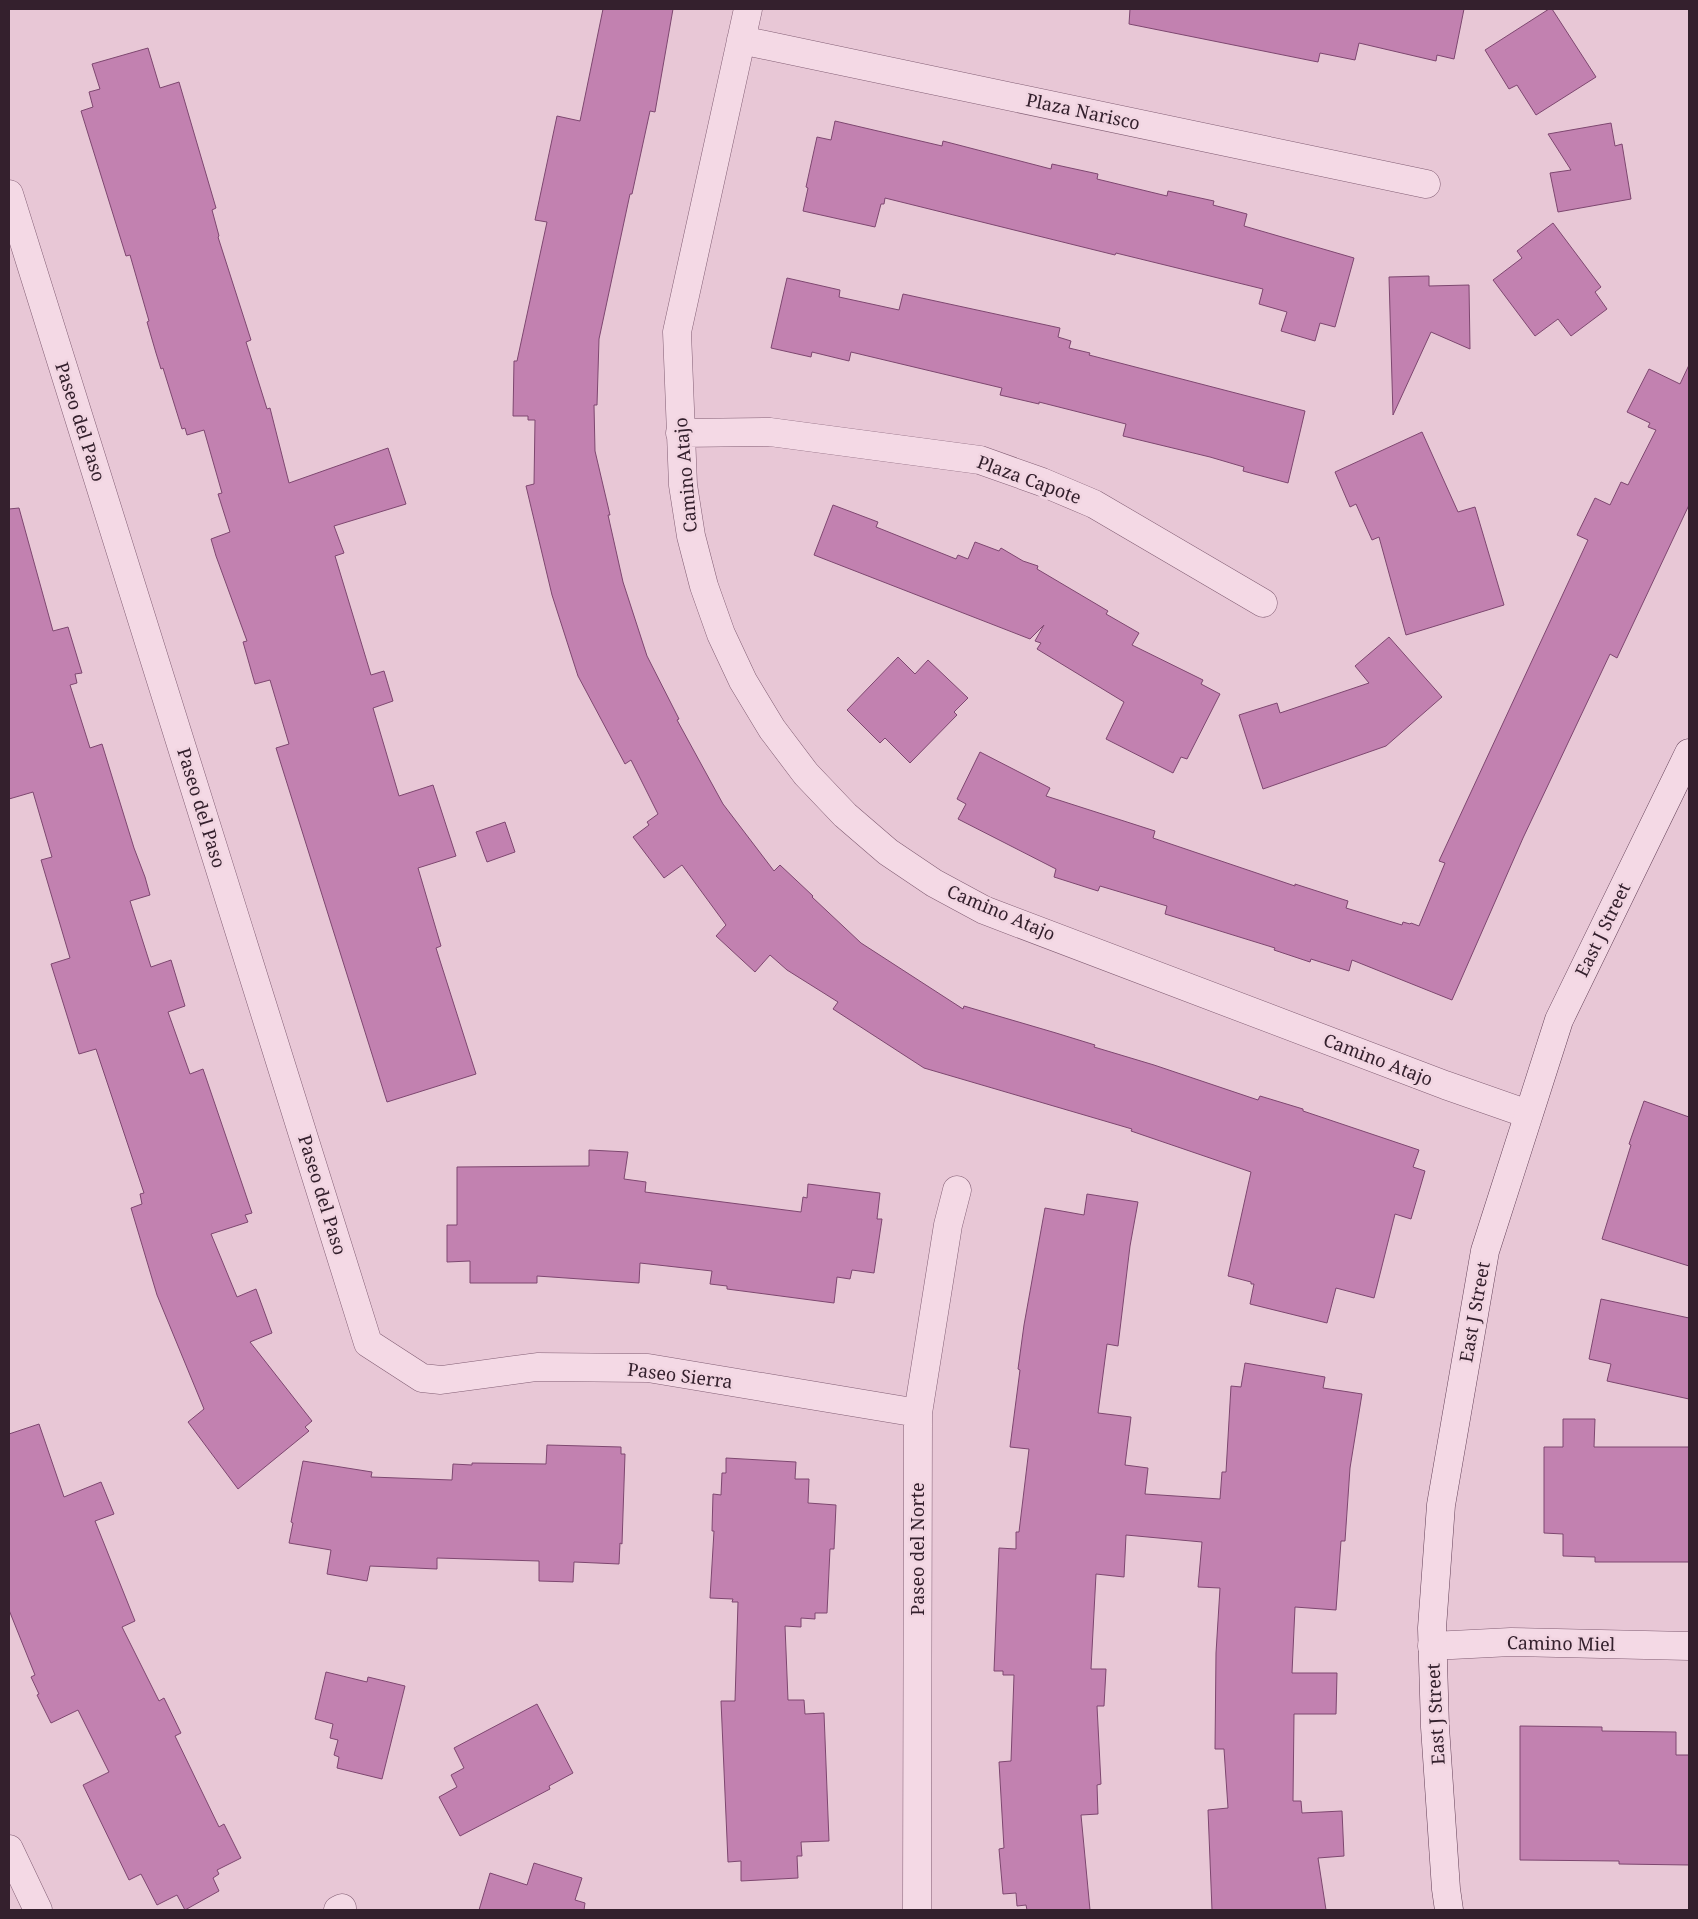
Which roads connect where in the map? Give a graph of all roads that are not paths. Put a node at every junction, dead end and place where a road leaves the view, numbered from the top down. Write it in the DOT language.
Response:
graph roads {
  1 [pos="748,9"];
  2 [pos="741,40"];
  3 [pos="1426,184"];
  4 [pos="9,194"];
  5 [pos="680,433"];
  6 [pos="1263,603"];
  7 [pos="1689,753"];
  8 [pos="1528,1114"];
  9 [pos="957,1190"];
  10 [pos="441,1380"];
  11 [pos="918,1413"];
  12 [pos="1432,1646"];
  13 [pos="1689,1646"];
  14 [pos="9,1849"];
  15 [pos="38,1910"];
  16 [pos="917,1910"];
  17 [pos="1449,1910"];
  1 -- 2 [label="street, Camino Atajo"];
  2 -- 3 [label="street, Plaza Narisco"];
  2 -- 5 [label="street, Camino Atajo"];
  4 -- 10 [label="street, Paseo del Paso"];
  5 -- 6 [label="street, Plaza Capote"];
  5 -- 8 [label="street, Camino Atajo"];
  7 -- 8 [label="street, East J Street"];
  8 -- 12 [label="street, East J Street"];
  9 -- 11 [label="street, Paseo del Norte"];
  10 -- 11 [label="street, Paseo Sierra"];
  11 -- 16 [label="street, Paseo del Norte"];
  12 -- 13 [label="street, Camino Miel"];
  12 -- 17 [label="street, East J Street"];
  14 -- 15 [label="street"];
}
